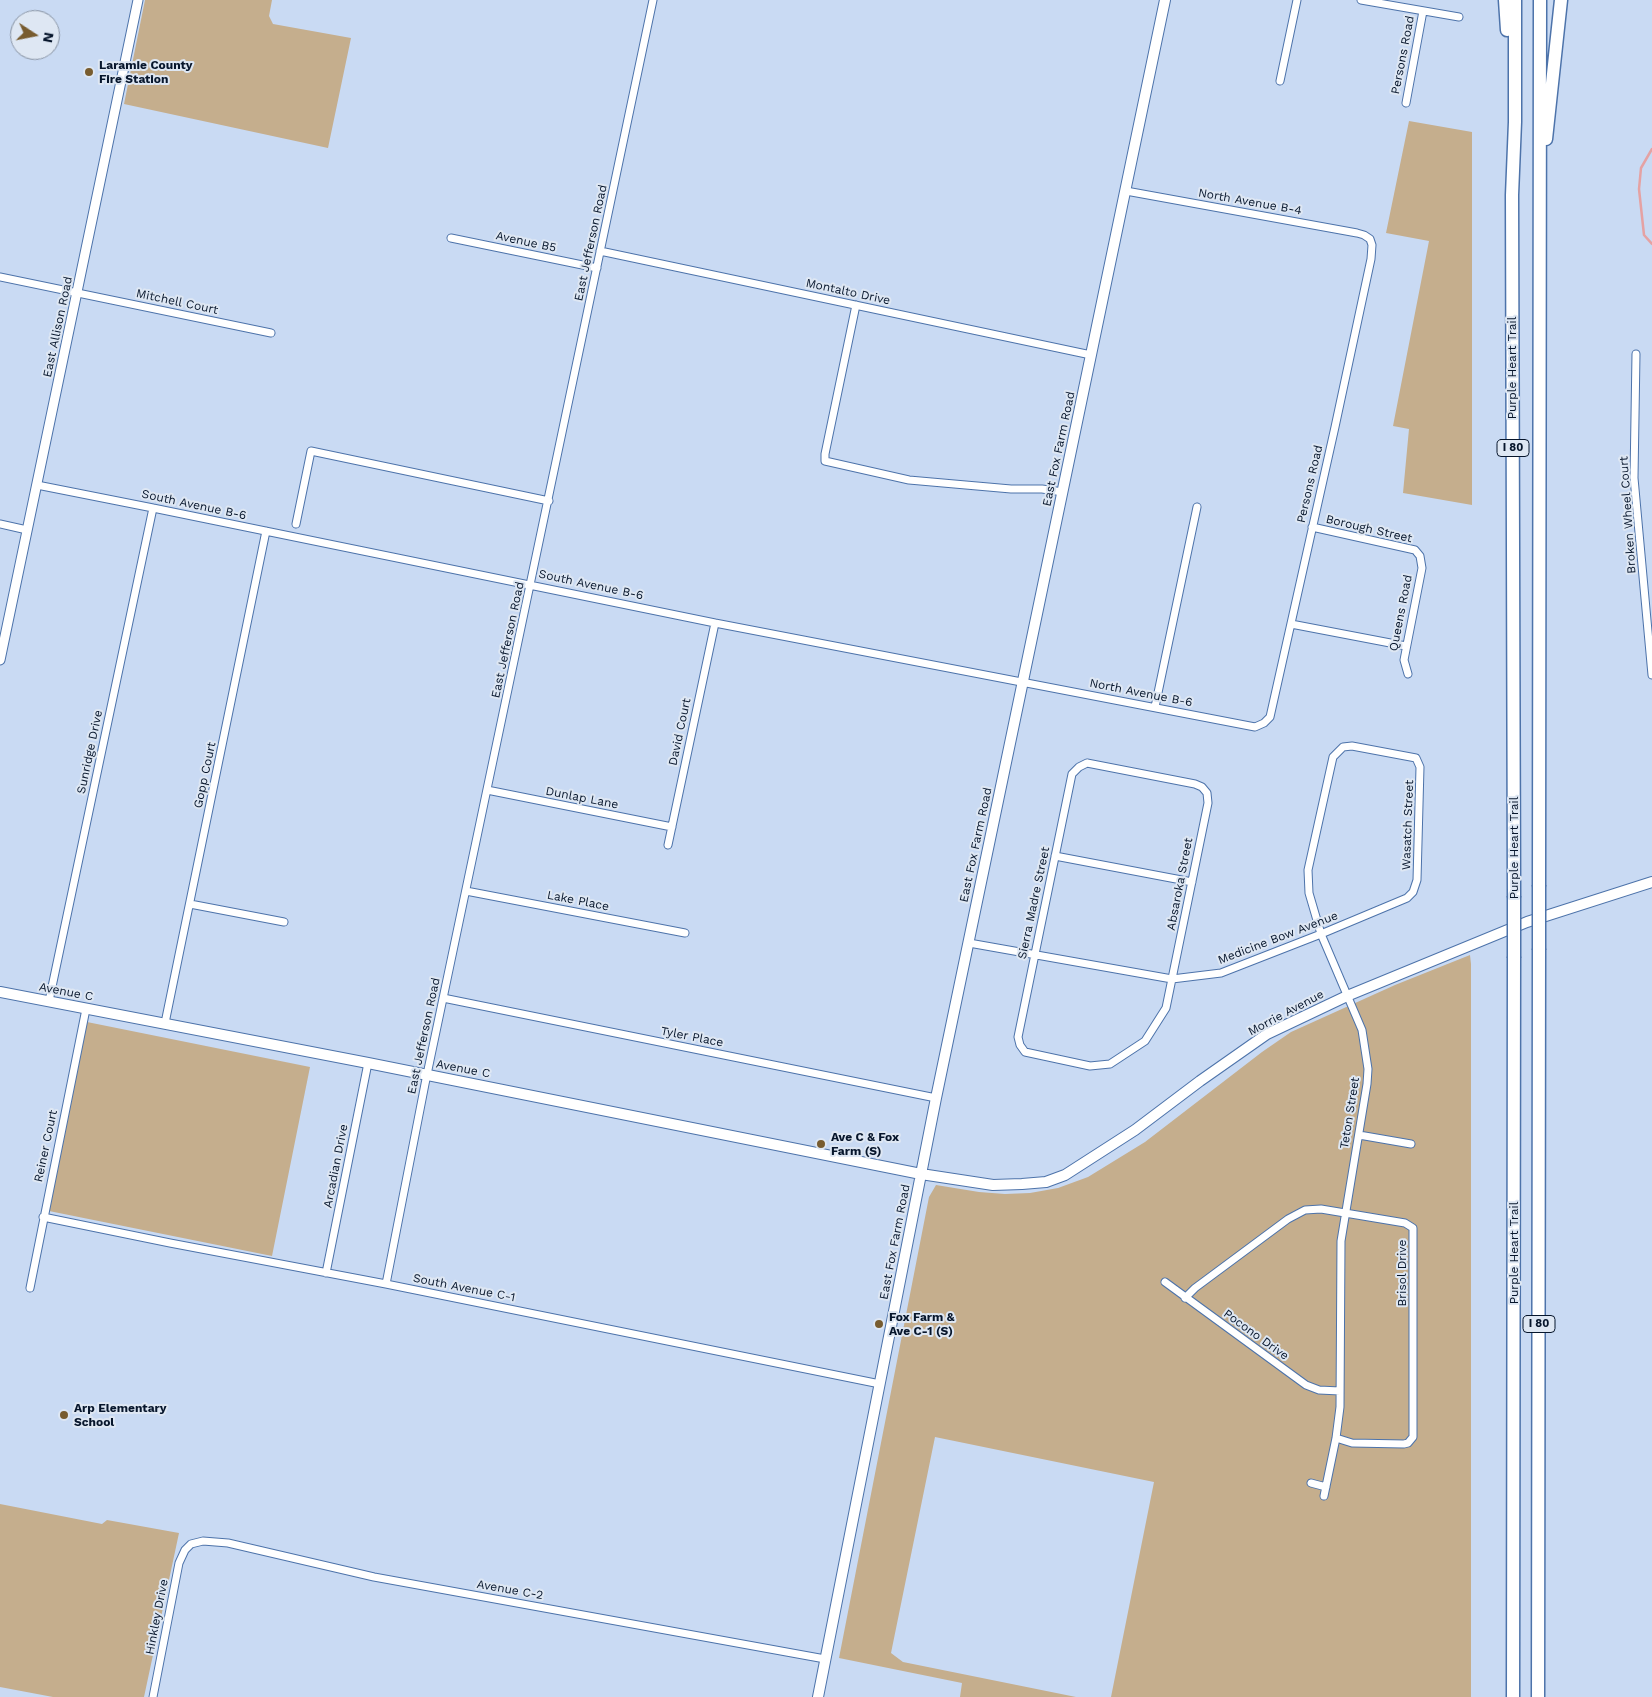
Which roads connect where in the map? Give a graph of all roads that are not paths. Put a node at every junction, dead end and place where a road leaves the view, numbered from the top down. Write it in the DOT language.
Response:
graph roads {
  1 [pos="138,0"];
  2 [pos="653,0"];
  3 [pos="1165,0"];
  4 [pos="1297,0"];
  5 [pos="1361,0"];
  6 [pos="1505,0"];
  7 [pos="1515,0"];
  8 [pos="1540,0"];
  9 [pos="1561,0"];
  10 [pos="1423,11"];
  11 [pos="1459,17"];
  12 [pos="1280,81"];
  13 [pos="1406,103"];
  14 [pos="1515,122"];
  15 [pos="1126,191"];
  16 [pos="451,238"];
  17 [pos="1370,239"];
  18 [pos="600,251"];
  19 [pos="1540,252"];
  20 [pos="597,268"];
  21 [pos="0,277"];
  22 [pos="78,293"];
  23 [pos="856,305"];
  24 [pos="271,332"];
  25 [pos="1636,354"];
  26 [pos="1091,356"];
  27 [pos="37,486"];
  28 [pos="1063,492"];
  29 [pos="549,501"];
  30 [pos="1197,507"];
  31 [pos="153,508"];
  32 [pos="0,524"];
  33 [pos="296,524"];
  34 [pos="1312,528"];
  35 [pos="26,530"];
  36 [pos="266,531"];
  37 [pos="1420,556"];
  38 [pos="531,584"];
  39 [pos="715,623"];
  40 [pos="1291,624"];
  41 [pos="1650,645"];
  42 [pos="1406,646"];
  43 [pos="0,660"];
  44 [pos="1408,674"];
  45 [pos="1652,674"];
  46 [pos="1023,682"];
  47 [pos="1155,707"];
  48 [pos="1255,727"];
  49 [pos="1343,747"];
  50 [pos="487,790"];
  51 [pos="1207,793"];
  52 [pos="672,827"];
  53 [pos="668,845"];
  54 [pos="1055,856"];
  55 [pos="1192,882"];
  56 [pos="1652,882"];
  57 [pos="466,891"];
  58 [pos="1412,892"];
  59 [pos="190,904"];
  60 [pos="284,922"];
  61 [pos="685,933"];
  62 [pos="1321,934"];
  63 [pos="969,942"];
  64 [pos="1035,955"];
  65 [pos="1172,979"];
  66 [pos="0,992"];
  67 [pos="1347,996"];
  68 [pos="444,998"];
  69 [pos="49,1001"];
  70 [pos="86,1009"];
  71 [pos="165,1023"];
  72 [pos="1018,1037"];
  73 [pos="368,1063"];
  74 [pos="427,1075"];
  75 [pos="936,1098"];
  76 [pos="1359,1135"];
  77 [pos="1411,1144"];
  78 [pos="921,1174"];
  79 [pos="1346,1214"];
  80 [pos="44,1217"];
  81 [pos="326,1273"];
  82 [pos="1165,1282"];
  83 [pos="386,1284"];
  84 [pos="30,1288"];
  85 [pos="1185,1298"];
  86 [pos="880,1384"];
  87 [pos="1340,1391"];
  88 [pos="1336,1438"];
  89 [pos="1311,1483"];
  90 [pos="1326,1486"];
  91 [pos="1324,1496"];
  92 [pos="192,1544"];
  93 [pos="825,1659"];
  94 [pos="153,1697"];
  95 [pos="818,1697"];
  96 [pos="1513,1697"];
  97 [pos="1538,1697"];
  1 -- 22 [label="street, East Allison Road"];
  2 -- 18 [label="street, East Jefferson Road"];
  3 -- 15 [label="main road, East Fox Farm Road"];
  4 -- 12 [label="street"];
  5 -- 10 [label="street"];
  6 -- 14 [label="highway"];
  7 -- 14 [label="highway, Purple Heart Trail / I 80"];
  8 -- 19 [label="highway, Purple Heart Trail / I 80"];
  9 -- 19 [label="highway"];
  10 -- 11 [label="street"];
  10 -- 13 [label="street, Persons Road"];
  14 -- 96 [label="highway, Purple Heart Trail / I 80, bridge"];
  15 -- 17 [label="street, North Avenue B-4"];
  15 -- 26 [label="main road, East Fox Farm Road"];
  16 -- 20 [label="street, Avenue B5"];
  17 -- 34 [label="street, Persons Road"];
  18 -- 20 [label="street, East Jefferson Road"];
  18 -- 23 [label="street, Montalto Drive"];
  19 -- 97 [label="highway, Purple Heart Trail / I 80, bridge"];
  20 -- 29 [label="street, East Jefferson Road"];
  21 -- 22 [label="street, Mitchell Court"];
  22 -- 24 [label="street, Mitchell Court"];
  22 -- 27 [label="street, East Allison Road"];
  23 -- 26 [label="street, Montalto Drive"];
  23 -- 28 [label="street"];
  25 -- 41 [label="street, Broken Wheel Court"];
  26 -- 28 [label="main road, East Fox Farm Road"];
  27 -- 31 [label="street, South Avenue B-6"];
  27 -- 35 [label="street, East Allison Road"];
  28 -- 46 [label="main road, East Fox Farm Road"];
  29 -- 33 [label="street"];
  29 -- 38 [label="street, East Jefferson Road"];
  30 -- 47 [label="street"];
  31 -- 36 [label="street, South Avenue B-6"];
  31 -- 69 [label="street, Sunridge Drive"];
  32 -- 35 [label="street"];
  34 -- 37 [label="street, Borough Street"];
  34 -- 40 [label="street, Persons Road"];
  35 -- 43 [label="street, East Allison Road"];
  36 -- 38 [label="street, South Avenue B-6"];
  36 -- 59 [label="street, Gopp Court"];
  37 -- 42 [label="street, Queens Road"];
  38 -- 39 [label="street, South Avenue B-6"];
  38 -- 50 [label="street, East Jefferson Road"];
  39 -- 46 [label="street, South Avenue B-6"];
  39 -- 52 [label="street, David Court"];
  40 -- 42 [label="street"];
  40 -- 48 [label="street, Persons Road"];
  41 -- 45 [label="street, Broken Wheel Court"];
  42 -- 44 [label="street, Queens Road"];
  46 -- 47 [label="street, North Avenue B-6"];
  46 -- 63 [label="main road, East Fox Farm Road"];
  47 -- 48 [label="street, North Avenue B-6"];
  49 -- 58 [label="street, Wasatch Street"];
  49 -- 62 [label="street, Teton Street"];
  50 -- 52 [label="street, Dunlap Lane"];
  50 -- 57 [label="street, East Jefferson Road"];
  51 -- 54 [label="street, Sierra Madre Street"];
  51 -- 55 [label="street, Absaroka Street"];
  52 -- 53 [label="street, David Court"];
  54 -- 55 [label="street"];
  54 -- 64 [label="street, Sierra Madre Street"];
  55 -- 65 [label="street, Absaroka Street"];
  56 -- 67 [label="main road, Morrie Avenue"];
  57 -- 61 [label="street, Lake Place"];
  57 -- 68 [label="street, East Jefferson Road"];
  58 -- 62 [label="street, Medicine Bow Avenue"];
  59 -- 60 [label="street"];
  59 -- 71 [label="street, Gopp Court"];
  62 -- 65 [label="street, Medicine Bow Avenue"];
  62 -- 67 [label="street, Teton Street"];
  63 -- 64 [label="street, Medicine Bow Avenue"];
  63 -- 75 [label="main road, East Fox Farm Road"];
  64 -- 65 [label="street, Medicine Bow Avenue"];
  64 -- 72 [label="street, Sierra Madre Street"];
  65 -- 72 [label="street, Absaroka Street"];
  66 -- 69 [label="main road, Avenue C"];
  67 -- 76 [label="street, Teton Street"];
  67 -- 78 [label="main road, Morrie Avenue"];
  68 -- 74 [label="street, East Jefferson Road"];
  68 -- 75 [label="street, Tyler Place"];
  69 -- 70 [label="main road, Avenue C"];
  70 -- 71 [label="main road, Avenue C"];
  70 -- 80 [label="street, Reiner Court"];
  71 -- 73 [label="main road, Avenue C"];
  73 -- 74 [label="main road, Avenue C"];
  73 -- 81 [label="street, Arcadian Drive"];
  74 -- 78 [label="main road, Avenue C"];
  74 -- 83 [label="street, East Jefferson Road"];
  75 -- 78 [label="main road, East Fox Farm Road"];
  76 -- 77 [label="street"];
  76 -- 79 [label="street, Teton Street"];
  78 -- 86 [label="main road, East Fox Farm Road"];
  79 -- 85 [label="street, Brisol Drive"];
  79 -- 87 [label="street, Teton Street"];
  79 -- 88 [label="street, Brisol Drive"];
  80 -- 81 [label="street, South Avenue C-1"];
  80 -- 84 [label="street, Reiner Court"];
  81 -- 83 [label="street, South Avenue C-1"];
  82 -- 85 [label="street, Pocono Drive"];
  83 -- 86 [label="street, South Avenue C-1"];
  85 -- 87 [label="street, Pocono Drive"];
  86 -- 93 [label="main road, East Fox Farm Road"];
  87 -- 88 [label="street, Teton Street"];
  88 -- 90 [label="street, Teton Street"];
  89 -- 90 [label="street"];
  90 -- 91 [label="street, Teton Street"];
  92 -- 93 [label="street, Avenue C-2"];
  92 -- 94 [label="street, Hinkley Drive"];
  93 -- 95 [label="main road, East Fox Farm Road"];
}
